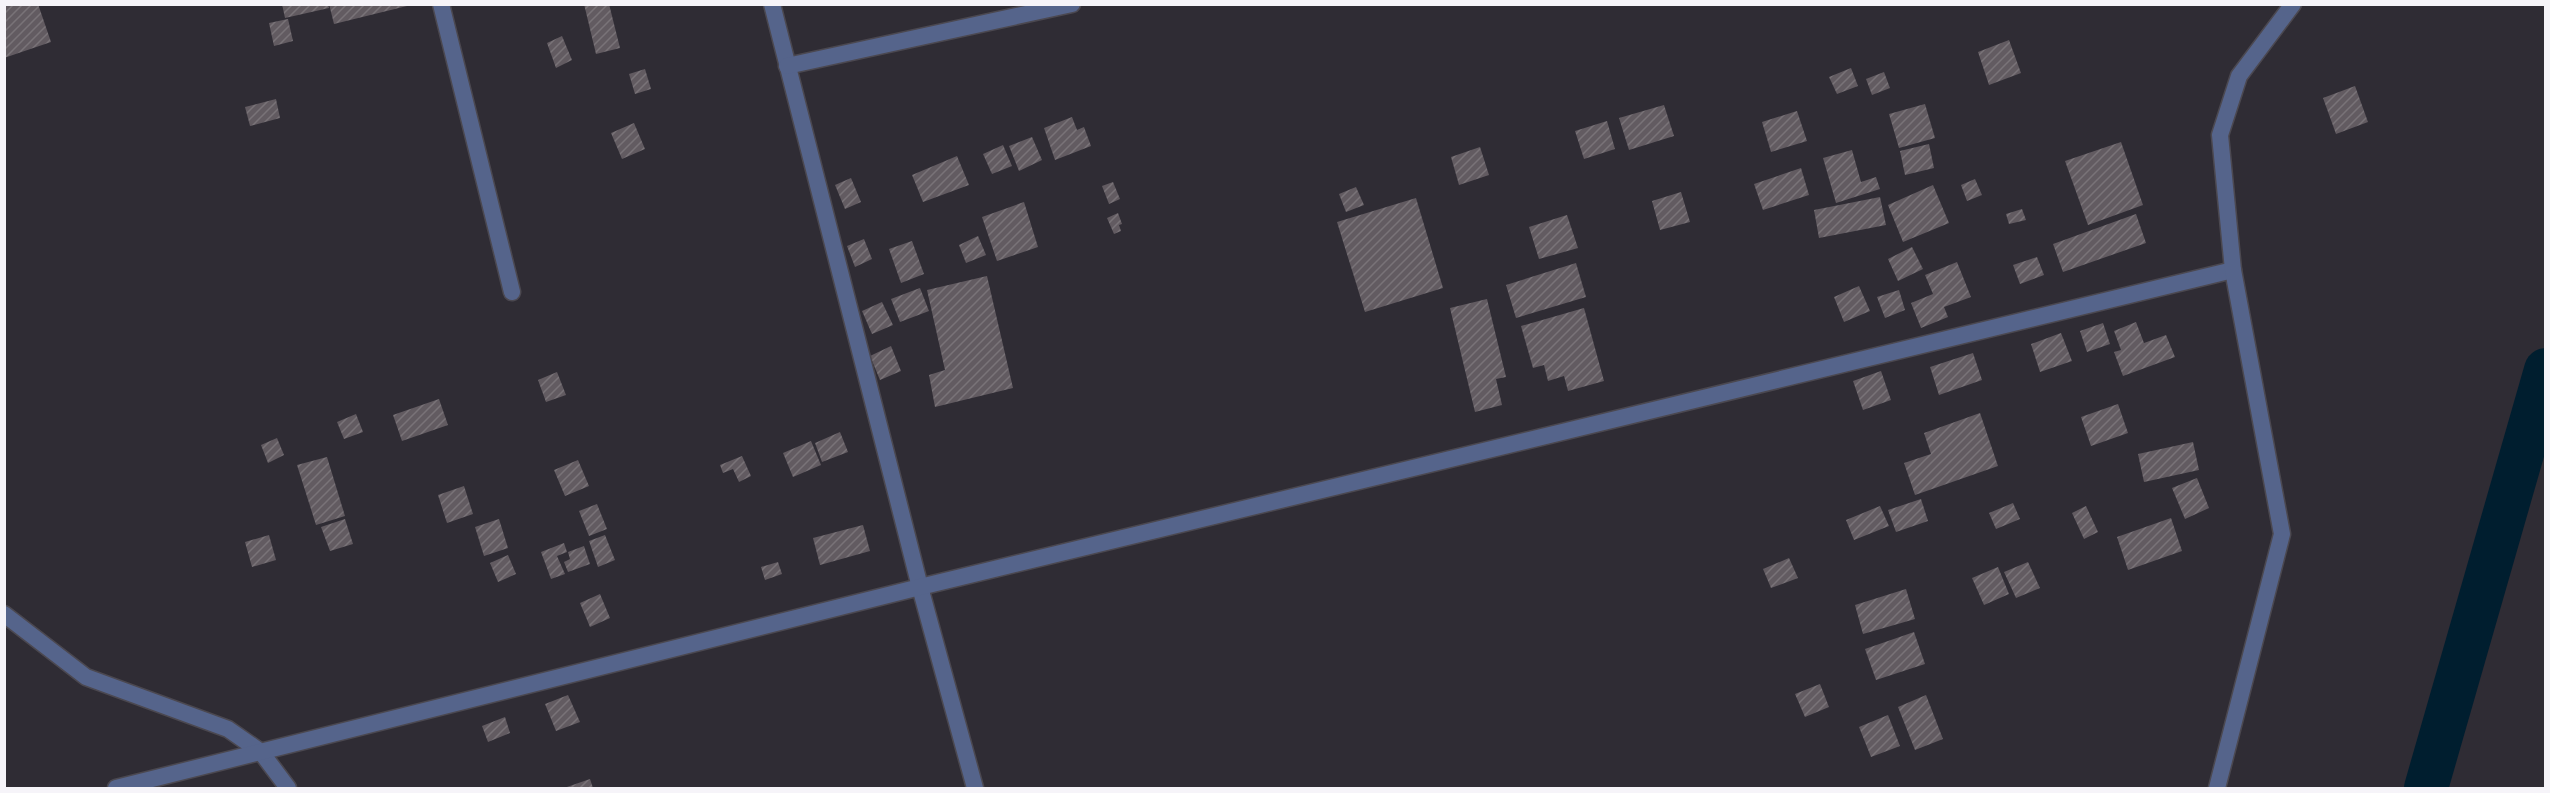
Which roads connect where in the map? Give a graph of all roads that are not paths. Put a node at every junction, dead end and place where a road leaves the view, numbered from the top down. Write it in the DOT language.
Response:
graph roads {
  1 [pos="441,4"];
  2 [pos="772,4"];
  3 [pos="1072,4"];
  4 [pos="2293,4"];
  5 [pos="787,66"];
  6 [pos="2233,270"];
  7 [pos="512,292"];
  8 [pos="920,587"];
  9 [pos="4,614"];
  10 [pos="261,752"];
  11 [pos="116,789"];
  12 [pos="288,789"];
  13 [pos="975,789"];
  14 [pos="2217,789"];
  1 -- 7 [label="street"];
  2 -- 5 [label="street"];
  3 -- 5 [label="street"];
  4 -- 6 [label="street"];
  5 -- 8 [label="street"];
  6 -- 8 [label="street"];
  6 -- 14 [label="street"];
  8 -- 10 [label="street"];
  8 -- 13 [label="street"];
  9 -- 10 [label="street"];
  10 -- 11 [label="street"];
  10 -- 12 [label="street"];
}
